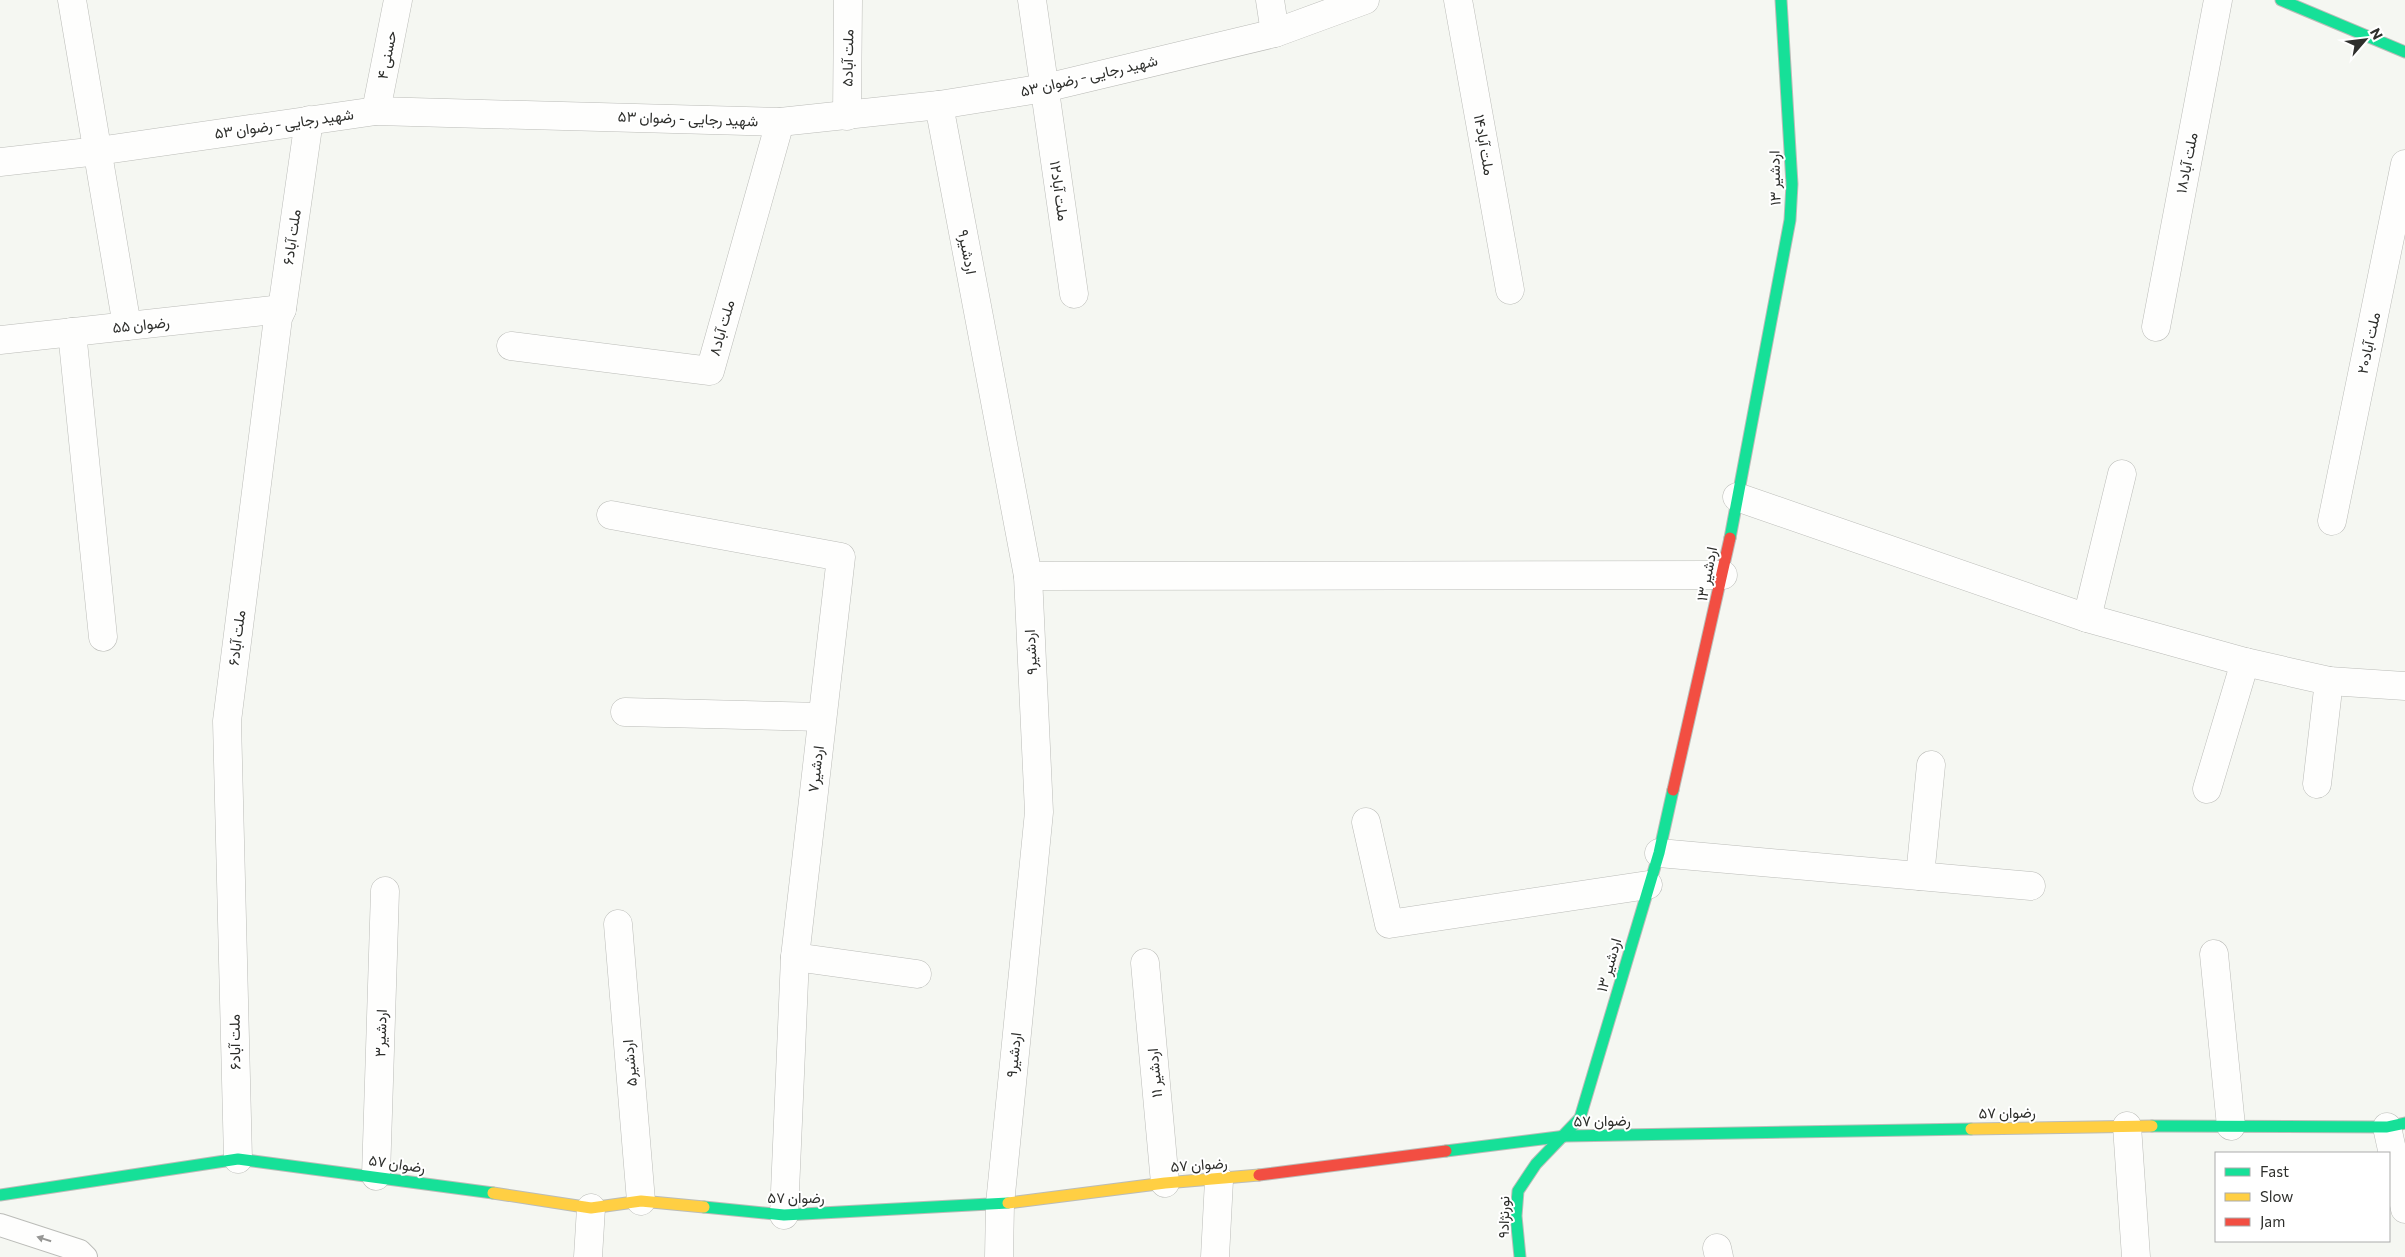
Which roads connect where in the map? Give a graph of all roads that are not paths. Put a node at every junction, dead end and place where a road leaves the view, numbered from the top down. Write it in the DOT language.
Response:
graph roads {
  1 [pos="72,0"];
  2 [pos="398,0"];
  3 [pos="848,0"];
  4 [pos="1032,0"];
  5 [pos="1270,0"];
  6 [pos="1364,0"];
  7 [pos="1458,0"];
  8 [pos="1781,0"];
  9 [pos="2218,0"];
  10 [pos="2281,0"];
  11 [pos="1275,33"];
  12 [pos="2405,52"];
  13 [pos="1045,88"];
  14 [pos="939,105"];
  15 [pos="376,111"];
  16 [pos="847,116"];
  17 [pos="309,120"];
  18 [pos="780,122"];
  19 [pos="98,151"];
  20 [pos="0,162"];
  21 [pos="2405,164"];
  22 [pos="1510,290"];
  23 [pos="1074,294"];
  24 [pos="282,309"];
  25 [pos="127,326"];
  26 [pos="2156,327"];
  27 [pos="72,332"];
  28 [pos="0,340"];
  29 [pos="511,346"];
  30 [pos="2122,474"];
  31 [pos="1737,497"];
  32 [pos="611,515"];
  33 [pos="2332,521"];
  34 [pos="1723,575"];
  35 [pos="1028,576"];
  36 [pos="2087,618"];
  37 [pos="103,637"];
  38 [pos="2245,662"];
  39 [pos="2328,681"];
  40 [pos="2405,686"];
  41 [pos="626,712"];
  42 [pos="822,717"];
  43 [pos="1930,765"];
  44 [pos="2317,784"];
  45 [pos="2207,789"];
  46 [pos="1366,822"];
  47 [pos="1660,853"];
  48 [pos="1920,876"];
  49 [pos="1648,885"];
  50 [pos="2031,886"];
  51 [pos="385,891"];
  52 [pos="618,924"];
  53 [pos="2214,954"];
  54 [pos="795,957"];
  55 [pos="1145,963"];
  56 [pos="917,974"];
  57 [pos="2396,1125"];
  58 [pos="2127,1126"];
  59 [pos="2231,1126"];
  60 [pos="1566,1136"];
  61 [pos="238,1159"];
  62 [pos="376,1176"];
  63 [pos="1219,1180"];
  64 [pos="1165,1183"];
  65 [pos="0,1195"];
  66 [pos="641,1201"];
  67 [pos="1000,1204"];
  68 [pos="591,1208"];
  69 [pos="2405,1209"];
  70 [pos="784,1215"];
  71 [pos="0,1225"];
  72 [pos="86,1257"];
  73 [pos="588,1257"];
  74 [pos="999,1257"];
  75 [pos="1215,1257"];
  76 [pos="1520,1257"];
  77 [pos="2136,1257"];
  1 -- 19 [label="street"];
  2 -- 15 [label="street, حسنی ۴"];
  3 -- 16 [label="street, ملت آباد۵"];
  4 -- 13 [label="street, ملت آباد۱۲"];
  5 -- 11 [label="street"];
  6 -- 11 [label="street, شهید رجایی - رضوان ۵۳"];
  7 -- 22 [label="street, ملت آباد۱۴"];
  8 -- 31 [label="street, اردشیر ۱۳"];
  9 -- 26 [label="street, ملت آباد۱۸"];
  10 -- 12 [label="street"];
  11 -- 13 [label="street, شهید رجایی - رضوان ۵۳"];
  13 -- 14 [label="street, شهید رجایی - رضوان ۵۳"];
  13 -- 23 [label="street, ملت آباد۱۲"];
  14 -- 16 [label="street, شهید رجایی - رضوان ۵۳"];
  14 -- 35 [label="street, اردشیر۹"];
  15 -- 17 [label="street, شهید رجایی - رضوان ۵۳"];
  15 -- 18 [label="street, شهید رجایی - رضوان ۵۳"];
  16 -- 18 [label="street, شهید رجایی - رضوان ۵۳"];
  17 -- 19 [label="street, شهید رجایی - رضوان ۵۳"];
  17 -- 24 [label="street, ملت آباد۶"];
  18 -- 29 [label="street, ملت آباد۸"];
  19 -- 20 [label="street, شهید رجایی - رضوان ۵۳"];
  19 -- 25 [label="street"];
  21 -- 33 [label="street, ملت آباد۲۰"];
  24 -- 25 [label="street, رضوان ۵۵"];
  24 -- 61 [label="street, ملت آباد۶"];
  25 -- 27 [label="street, رضوان ۵۵"];
  27 -- 28 [label="street, رضوان ۵۵"];
  27 -- 37 [label="street"];
  30 -- 36 [label="street"];
  31 -- 34 [label="street, اردشیر ۱۳"];
  31 -- 36 [label="street"];
  32 -- 42 [label="street, اردشیر۷"];
  34 -- 35 [label="street"];
  34 -- 47 [label="street, اردشیر ۱۳"];
  35 -- 67 [label="street, اردشیر۹"];
  36 -- 38 [label="street"];
  38 -- 39 [label="street"];
  38 -- 45 [label="street"];
  39 -- 40 [label="street"];
  39 -- 44 [label="street"];
  41 -- 42 [label="street"];
  42 -- 54 [label="street, اردشیر۷"];
  43 -- 48 [label="street"];
  46 -- 49 [label="street"];
  47 -- 48 [label="street"];
  47 -- 49 [label="street, اردشیر ۱۳"];
  48 -- 50 [label="street"];
  49 -- 60 [label="street, اردشیر ۱۳"];
  51 -- 62 [label="street, اردشیر۳"];
  52 -- 66 [label="street, اردشیر۵"];
  53 -- 59 [label="street"];
  54 -- 56 [label="street"];
  54 -- 70 [label="street, اردشیر۷"];
  55 -- 64 [label="street, اردشیر ۱۱"];
  57 -- 59 [label="street, رضوان ۵۷"];
  57 -- 69 [label="street"];
  58 -- 59 [label="street, رضوان ۵۷"];
  58 -- 60 [label="street, رضوان ۵۷"];
  58 -- 77 [label="street"];
  60 -- 63 [label="street, رضوان ۵۷"];
  60 -- 76 [label="street, نورنژاد۹"];
  61 -- 62 [label="street, رضوان ۵۷"];
  61 -- 65 [label="street, رضوان ۵۷"];
  62 -- 68 [label="street, رضوان ۵۷"];
  63 -- 64 [label="street, رضوان ۵۷"];
  63 -- 75 [label="street"];
  64 -- 67 [label="street, رضوان ۵۷"];
  66 -- 68 [label="street, رضوان ۵۷"];
  66 -- 70 [label="street, رضوان ۵۷"];
  67 -- 70 [label="street, رضوان ۵۷"];
  67 -- 74 [label="street, اردشیر۹"];
  68 -- 73 [label="street"];
  72 -- 71 [label="lane, one-way"];
}
